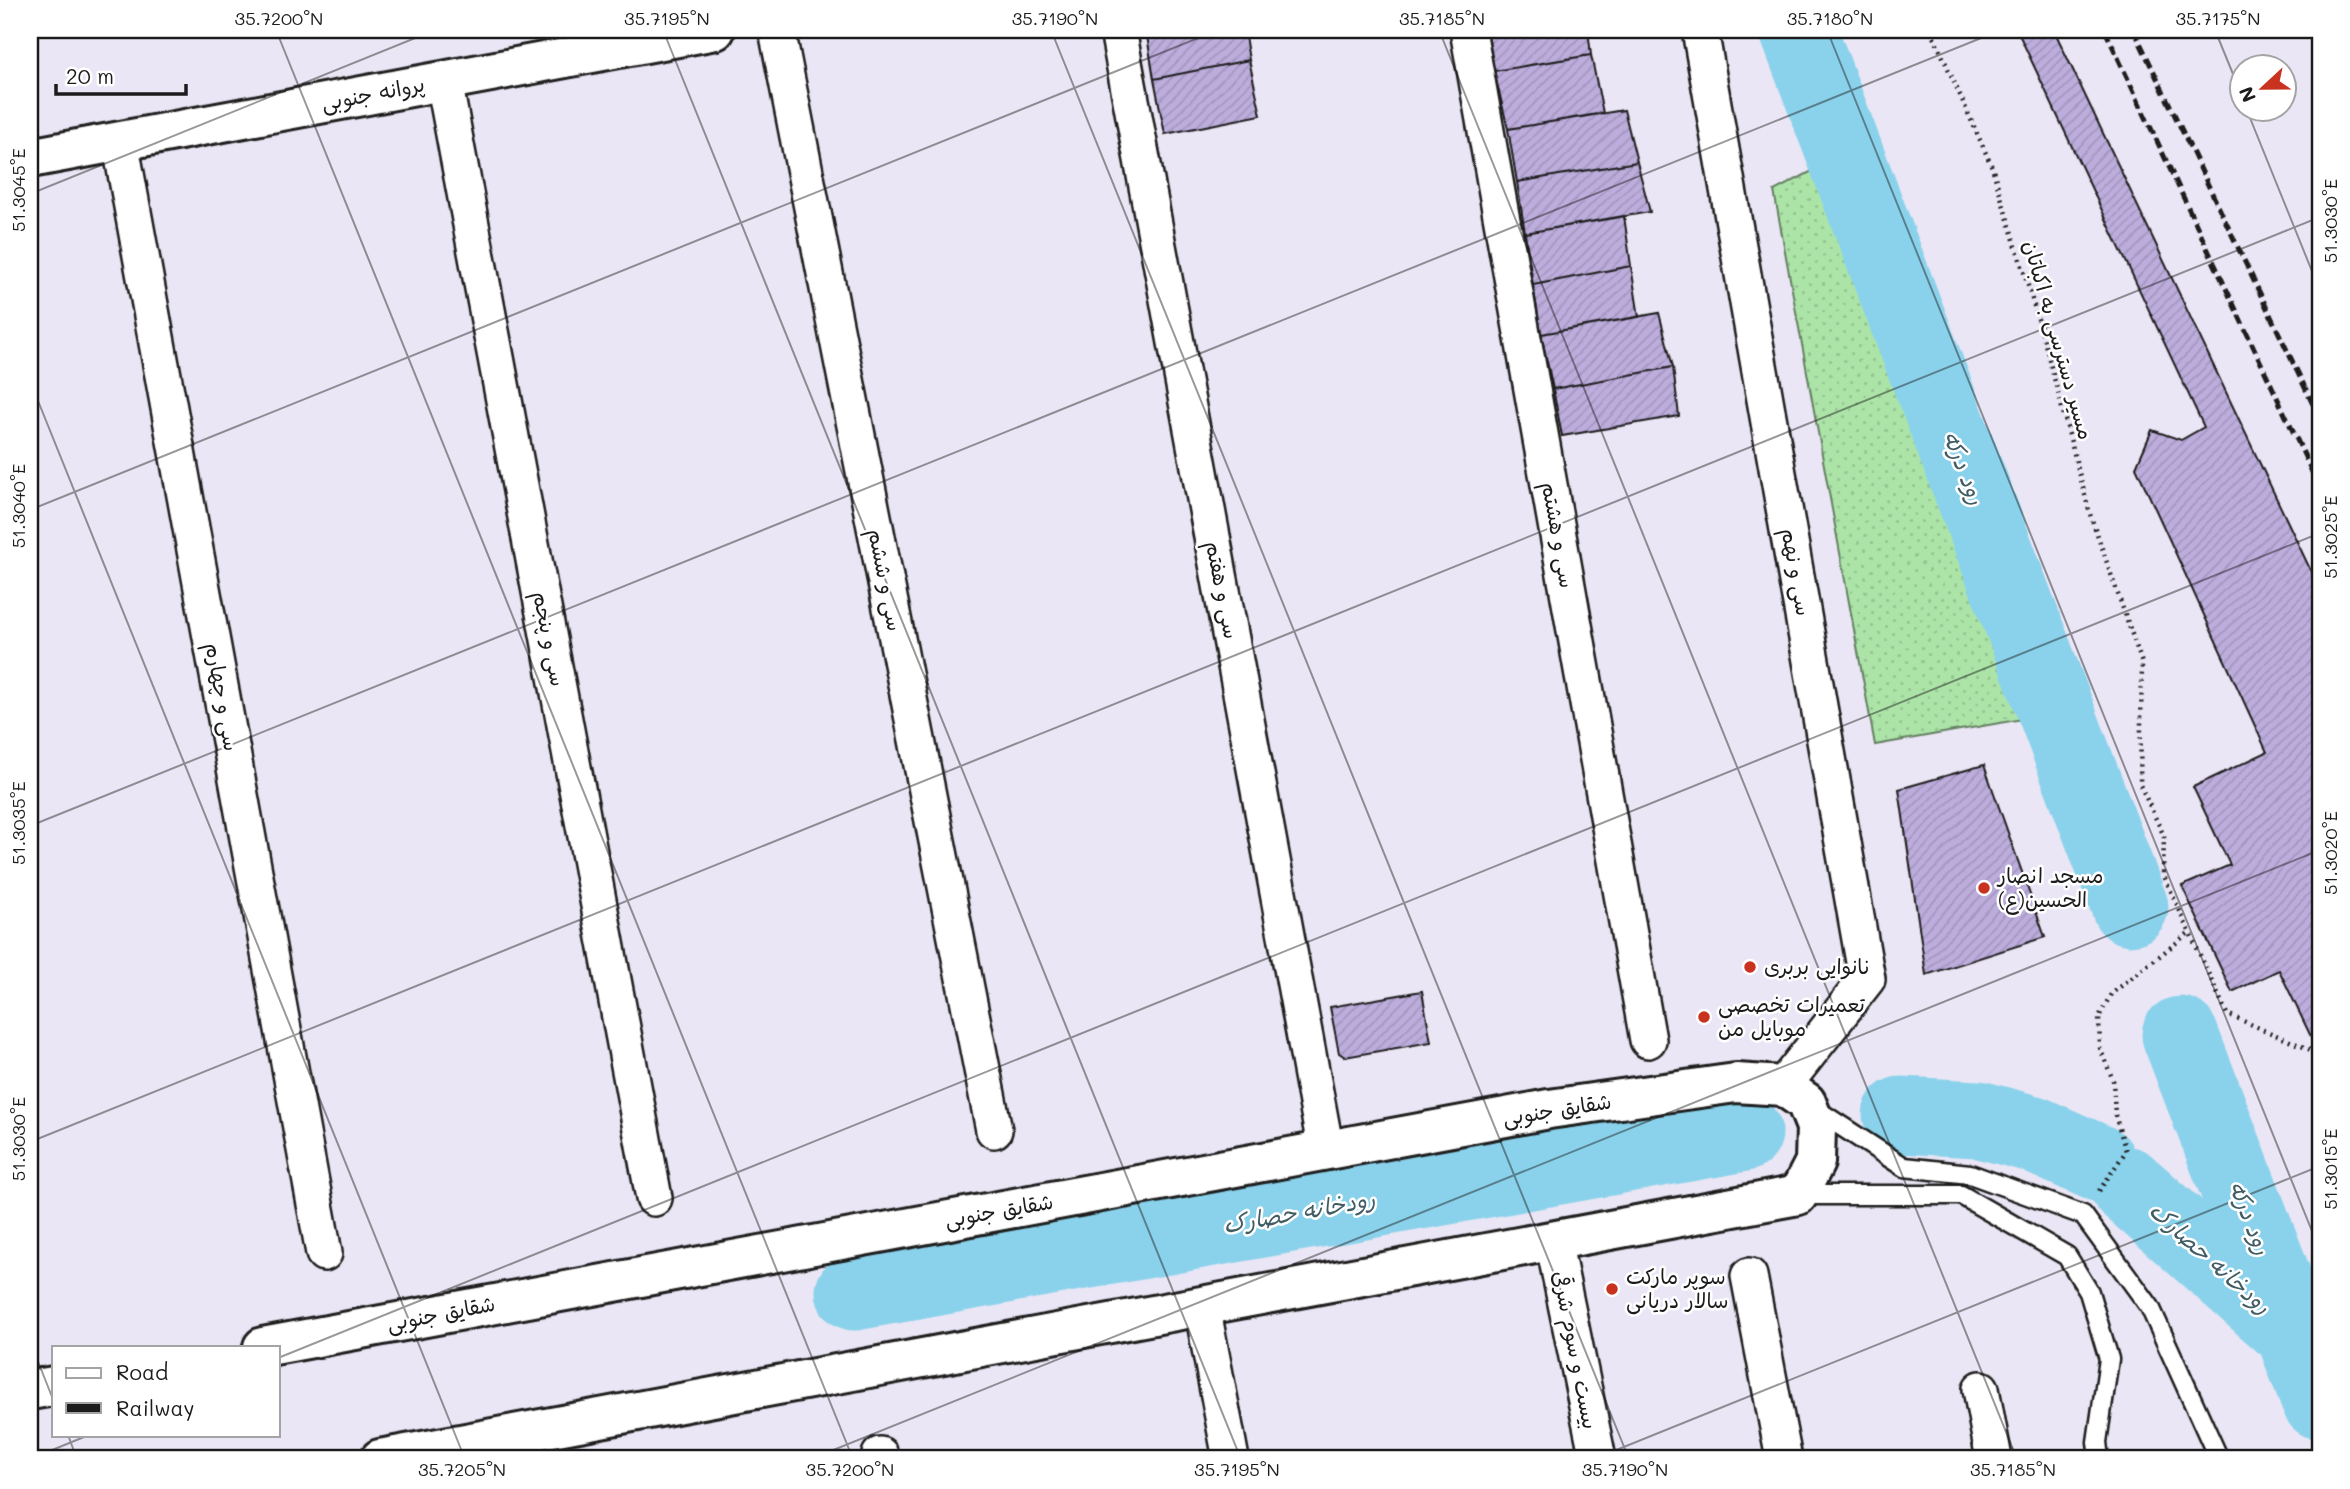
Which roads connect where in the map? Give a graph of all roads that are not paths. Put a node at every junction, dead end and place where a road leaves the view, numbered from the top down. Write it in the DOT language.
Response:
graph roads {
  1 [pos="715,30"];
  2 [pos="777,30"];
  3 [pos="1118,30"];
  4 [pos="1468,30"];
  5 [pos="1700,30"];
  6 [pos="444,81"];
  7 [pos="120,141"];
  8 [pos="30,158"];
  9 [pos="1648,1040"];
  10 [pos="1794,1094"];
  11 [pos="994,1130"];
  12 [pos="1326,1151"];
  13 [pos="1798,1195"];
  14 [pos="654,1198"];
  15 [pos="1553,1240"];
  16 [pos="324,1253"];
  17 [pos="1749,1276"];
  18 [pos="1202,1306"];
  19 [pos="268,1346"];
  20 [pos="52,1386"];
  21 [pos="1981,1389"];
  22 [pos="30,1390"];
  23 [pos="380,1459"];
  24 [pos="1231,1459"];
  25 [pos="1598,1459"];
  26 [pos="1784,1459"];
  27 [pos="1994,1459"];
  28 [pos="2099,1459"];
  29 [pos="2219,1459"];
  1 -- 6 [label="main road, پروانه جنوبی"];
  2 -- 11 [label="street, سی و ششم"];
  3 -- 12 [label="street, سی و هفتم"];
  4 -- 9 [label="street, سی و هشتم"];
  5 -- 10 [label="street, سی و نهم"];
  6 -- 7 [label="main road, پروانه جنوبی"];
  6 -- 14 [label="street, سی و پنجم"];
  7 -- 8 [label="main road, پروانه جنوبی"];
  7 -- 16 [label="street, سی و چهارم"];
  10 -- 12 [label="main road, شقایق جنوبی"];
  10 -- 13 [label="main road"];
  10 -- 29 [label="lane"];
  12 -- 19 [label="main road, شقایق جنوبی"];
  13 -- 15 [label="main road"];
  13 -- 28 [label="lane"];
  15 -- 18 [label="main road"];
  15 -- 25 [label="street, بیست و سوم شرقی"];
  17 -- 26 [label="street"];
  18 -- 23 [label="main road"];
  18 -- 24 [label="street"];
  20 -- 22 [label="main road"];
  21 -- 27 [label="street"];
}
